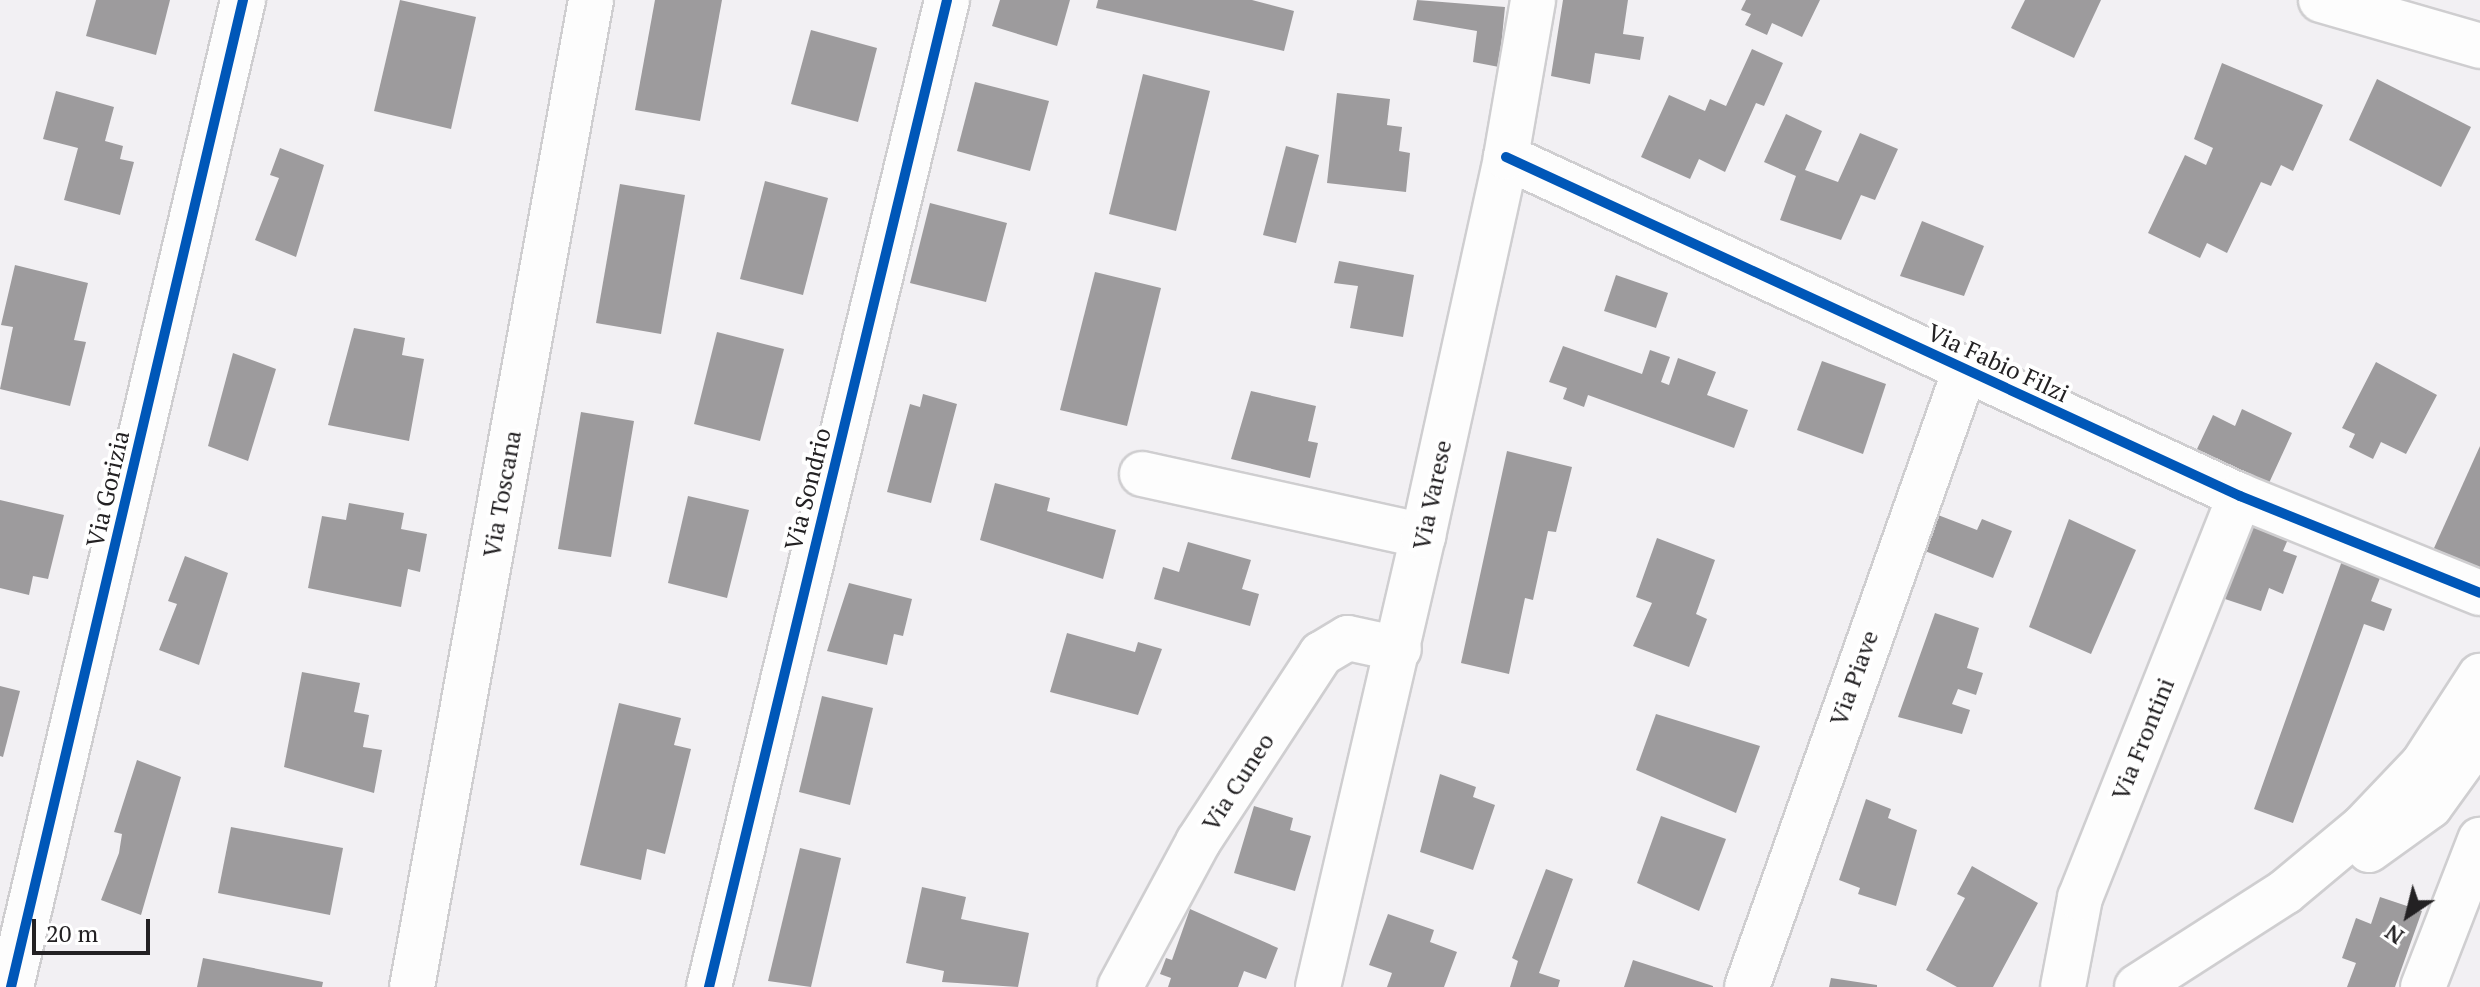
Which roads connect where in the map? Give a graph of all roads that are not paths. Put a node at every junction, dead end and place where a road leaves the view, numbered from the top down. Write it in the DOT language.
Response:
graph roads {
  1 [pos="243,0"];
  2 [pos="591,0"];
  3 [pos="947,0"];
  4 [pos="1533,0"];
  5 [pos="2321,0"];
  6 [pos="2480,46"];
  7 [pos="1506,157"];
  8 [pos="1965,370"];
  9 [pos="1142,474"];
  10 [pos="2240,496"];
  11 [pos="1423,536"];
  12 [pos="2480,593"];
  13 [pos="1399,649"];
  14 [pos="2480,676"];
  15 [pos="2480,737"];
  16 [pos="2417,817"];
  17 [pos="2480,840"];
  18 [pos="2462,881"];
  19 [pos="2285,892"];
  20 [pos="11,987"];
  21 [pos="412,987"];
  22 [pos="709,987"];
  23 [pos="1120,987"];
  24 [pos="1318,987"];
  25 [pos="1747,987"];
  26 [pos="2063,987"];
  27 [pos="2137,987"];
  28 [pos="2423,987"];
  1 -- 20 [label="street, Via Gorizia"];
  2 -- 21 [label="street, Via Toscana"];
  3 -- 22 [label="street, Via Sondrio"];
  4 -- 7 [label="street, Via Varese"];
  5 -- 6 [label="street"];
  7 -- 8 [label="street, Via Fabio Filzi"];
  7 -- 11 [label="street, Via Varese"];
  8 -- 10 [label="street, Via Fabio Filzi"];
  8 -- 25 [label="street, Via Piave"];
  9 -- 11 [label="street"];
  10 -- 12 [label="street, Via Fabio Filzi"];
  10 -- 26 [label="street, Via Frontini"];
  11 -- 13 [label="street, Via Varese"];
  13 -- 23 [label="street, Via Cuneo"];
  13 -- 24 [label="street, Via Varese"];
  14 -- 19 [label="street"];
  15 -- 16 [label="street"];
  16 -- 18 [label="street"];
  16 -- 19 [label="street"];
  17 -- 18 [label="street"];
  18 -- 28 [label="street"];
  19 -- 27 [label="street"];
}
